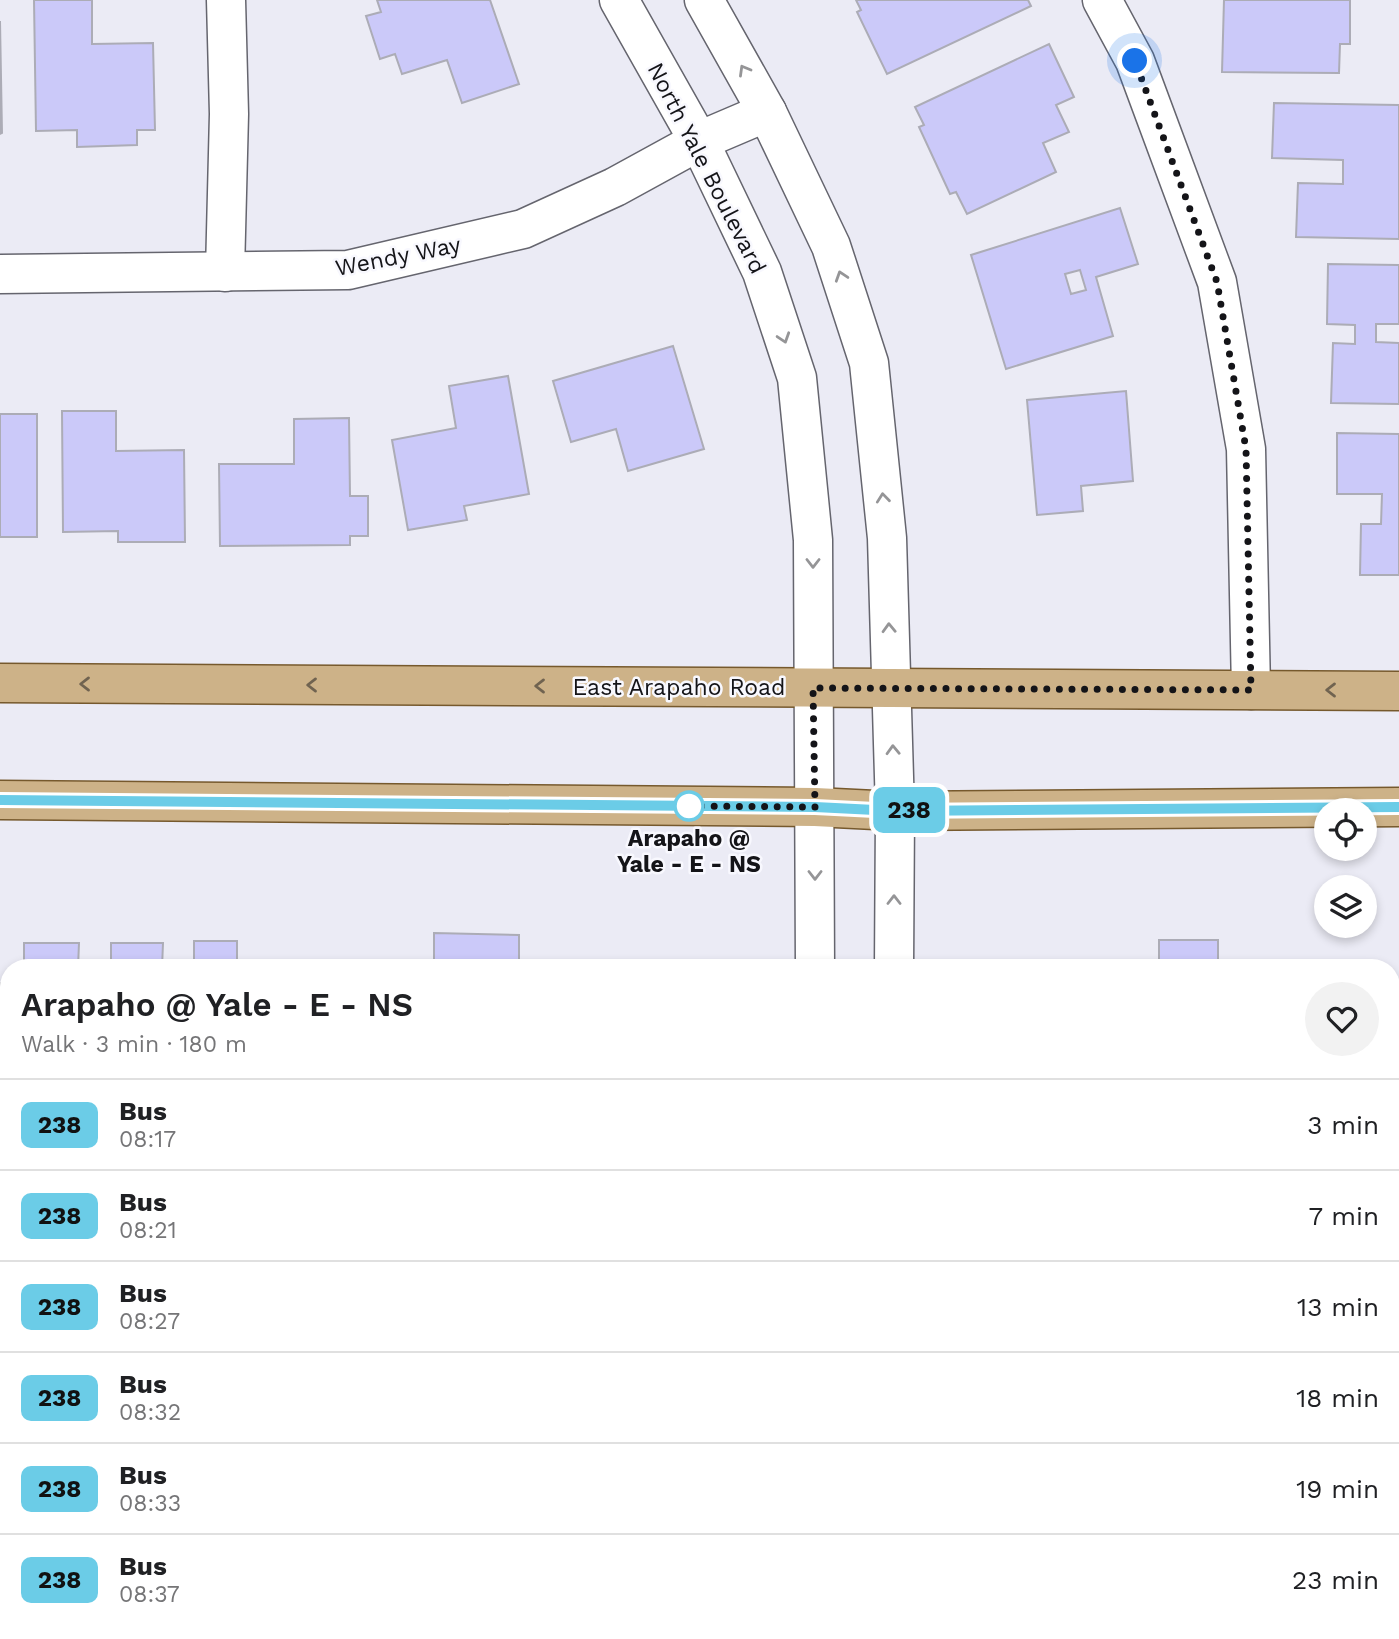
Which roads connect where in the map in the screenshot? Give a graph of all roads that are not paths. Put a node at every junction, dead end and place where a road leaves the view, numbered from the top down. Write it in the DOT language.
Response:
graph roads {
  1 [pos="226,0"];
  2 [pos="619,0"];
  3 [pos="704,0"];
  4 [pos="1102,0"];
  5 [pos="767,112"];
  6 [pos="699,141"];
  7 [pos="225,272"];
  8 [pos="0,274"];
  9 [pos="0,683"];
  10 [pos="813,688"];
  11 [pos="891,690"];
  12 [pos="1251,690"];
  13 [pos="1399,691"];
  14 [pos="0,800"];
  15 [pos="815,807"];
  16 [pos="1399,807"];
  17 [pos="895,811"];
  18 [pos="815,959"];
  19 [pos="894,959"];
  1 -- 7 [label="street"];
  2 -- 6 [label="street, North Yale Boulevard"];
  5 -- 3 [label="street, one-way"];
  4 -- 12 [label="street"];
  5 -- 6 [label="street, Wendy Way"];
  11 -- 5 [label="street, one-way"];
  6 -- 7 [label="street, Wendy Way"];
  6 -- 10 [label="street, North Yale Boulevard, one-way"];
  7 -- 8 [label="street, Wendy Way"];
  10 -- 9 [label="main road, East Arapaho Road, one-way"];
  10 -- 11 [label="main road, East Arapaho Road"];
  10 -- 15 [label="street, North Yale Boulevard"];
  11 -- 12 [label="main road, East Arapaho Road"];
  17 -- 11 [label="street, one-way"];
  13 -- 12 [label="main road, East Arapaho Road, one-way"];
  14 -- 15 [label="main road"];
  15 -- 17 [label="main road"];
  15 -- 18 [label="street, North Yale Boulevard, one-way"];
  16 -- 17 [label="main road"];
  19 -- 17 [label="street, one-way"];
}
